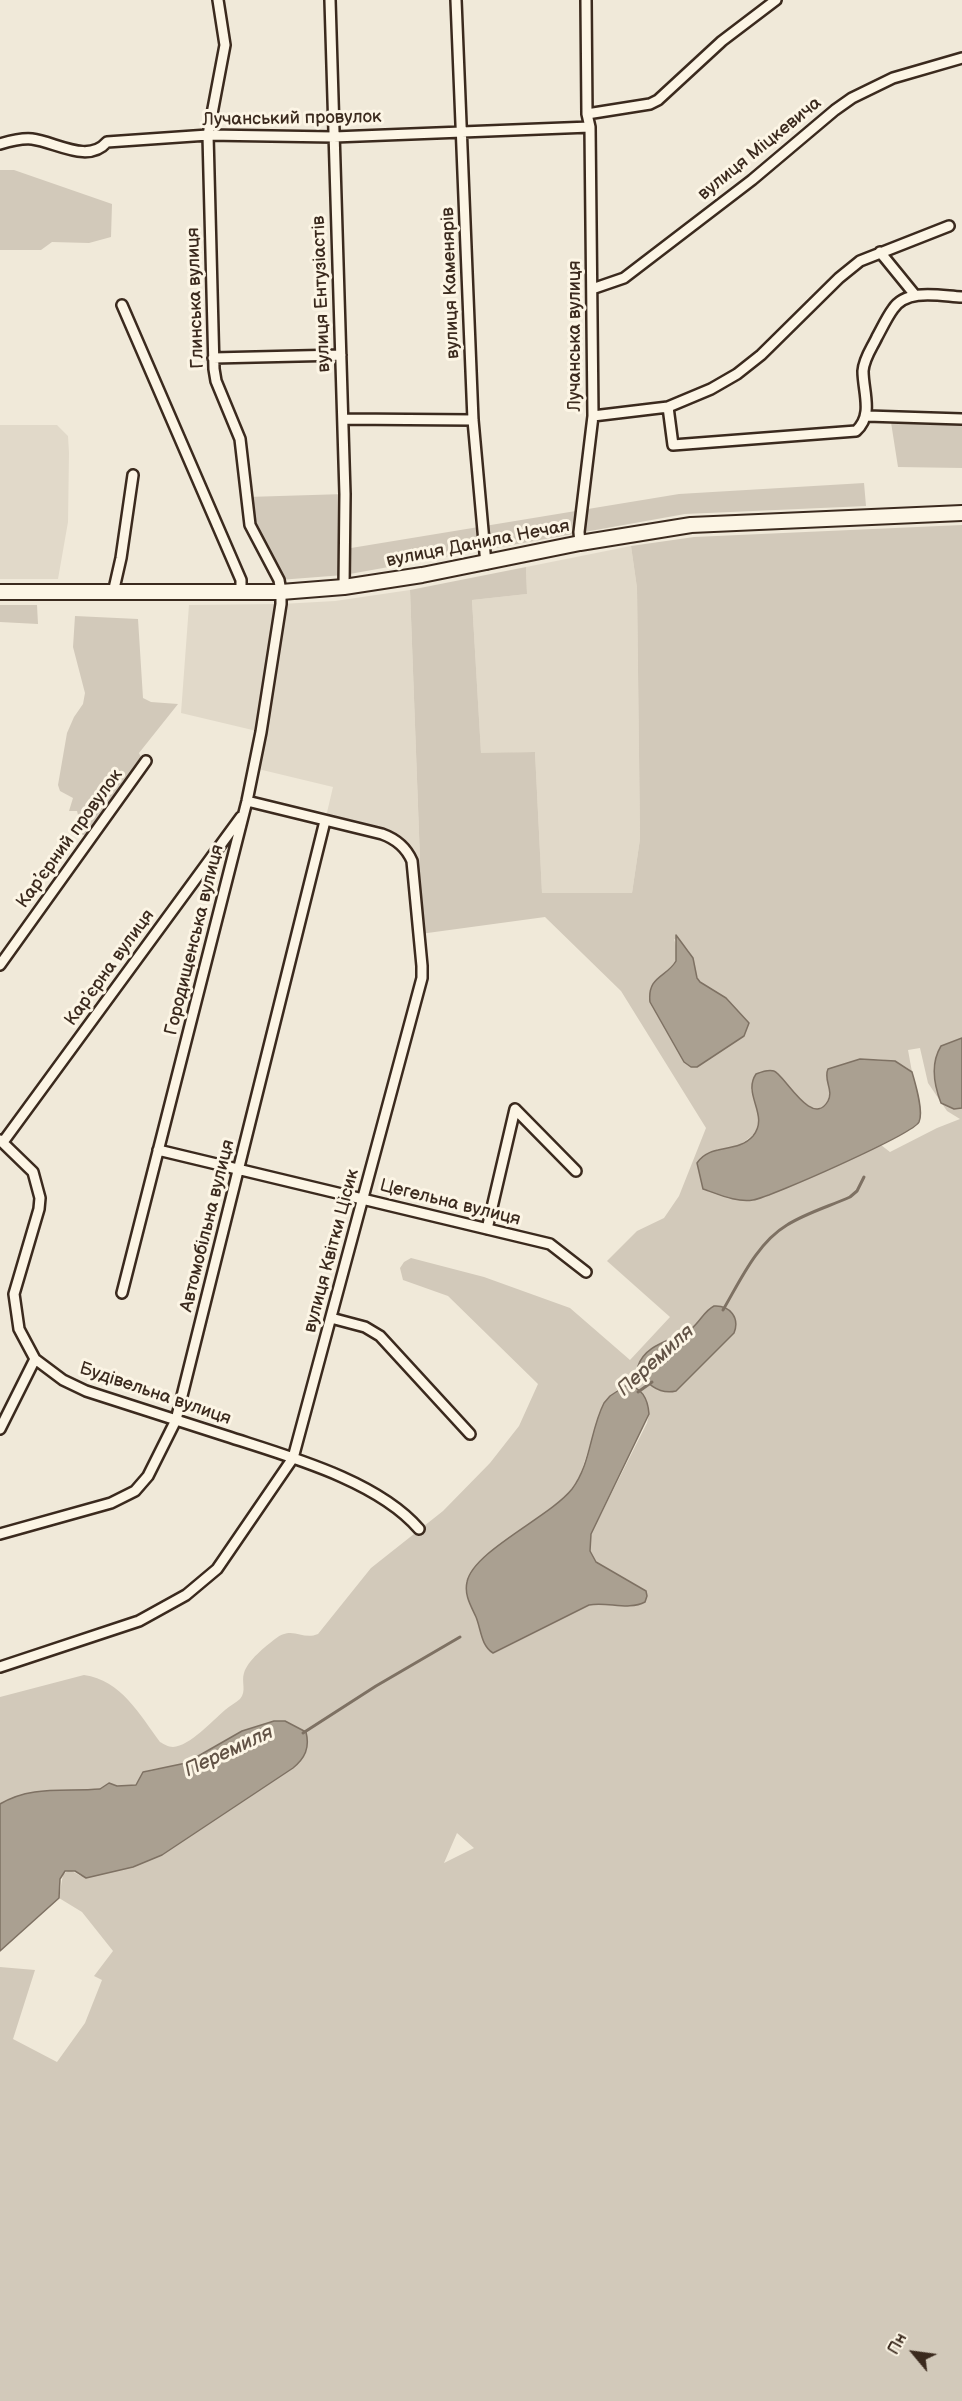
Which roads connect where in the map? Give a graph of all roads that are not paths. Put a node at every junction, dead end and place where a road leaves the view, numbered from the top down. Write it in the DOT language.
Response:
graph roads {
  1 [pos="218,0"];
  2 [pos="330,0"];
  3 [pos="456,0"];
  4 [pos="586,0"];
  5 [pos="776,0"];
  6 [pos="962,58"];
  7 [pos="587,114"];
  8 [pos="590,127"];
  9 [pos="461,131"];
  10 [pos="208,135"];
  11 [pos="334,137"];
  12 [pos="0,144"];
  13 [pos="949,226"];
  14 [pos="880,252"];
  15 [pos="592,289"];
  16 [pos="915,295"];
  17 [pos="962,297"];
  18 [pos="122,305"];
  19 [pos="341,354"];
  20 [pos="213,358"];
  21 [pos="668,407"];
  22 [pos="593,416"];
  23 [pos="867,416"];
  24 [pos="343,419"];
  25 [pos="962,419"];
  26 [pos="473,420"];
  27 [pos="133,475"];
  28 [pos="962,513"];
  29 [pos="580,543"];
  30 [pos="486,564"];
  31 [pos="344,587"];
  32 [pos="0,592"];
  33 [pos="241,592"];
  34 [pos="281,592"];
  35 [pos="113,593"];
  36 [pos="146,761"];
  37 [pos="247,801"];
  38 [pos="244,813"];
  39 [pos="325,821"];
  40 [pos="0,965"];
  41 [pos="2,1141"];
  42 [pos="158,1150"];
  43 [pos="239,1170"];
  44 [pos="576,1171"];
  45 [pos="364,1200"];
  46 [pos="488,1229"];
  47 [pos="586,1272"];
  48 [pos="122,1293"];
  49 [pos="331,1318"];
  50 [pos="35,1359"];
  51 [pos="176,1420"];
  52 [pos="0,1429"];
  53 [pos="470,1434"];
  54 [pos="293,1458"];
  55 [pos="419,1529"];
  56 [pos="0,1534"];
  57 [pos="0,1667"];
  1 -- 10 [label="street, Глинська вулиця"];
  2 -- 11 [label="street, вулиця Ентузіастів"];
  3 -- 9 [label="street, вулиця Каменярів"];
  4 -- 7 [label="street, Лучанська вулиця"];
  5 -- 7 [label="street"];
  6 -- 15 [label="street, вулиця Міцкевича"];
  7 -- 8 [label="street, Лучанська вулиця"];
  8 -- 9 [label="street, Лучанський провулок"];
  8 -- 15 [label="street, Лучанська вулиця"];
  9 -- 11 [label="street, Лучанський провулок"];
  9 -- 26 [label="street, вулиця Каменярів"];
  10 -- 11 [label="street, Лучанський провулок"];
  10 -- 12 [label="street, Лучанський провулок"];
  10 -- 20 [label="street, Глинська вулиця"];
  11 -- 19 [label="street, вулиця Ентузіастів"];
  13 -- 14 [label="street"];
  14 -- 16 [label="street"];
  14 -- 21 [label="street"];
  15 -- 22 [label="street, Лучанська вулиця"];
  16 -- 17 [label="street"];
  16 -- 23 [label="street"];
  18 -- 33 [label="street"];
  19 -- 20 [label="street"];
  19 -- 24 [label="street, вулиця Ентузіастів"];
  20 -- 34 [label="street, Глинська вулиця"];
  21 -- 22 [label="street"];
  21 -- 23 [label="street"];
  22 -- 29 [label="street, Лучанська вулиця"];
  23 -- 25 [label="street"];
  24 -- 26 [label="street"];
  24 -- 31 [label="street, вулиця Ентузіастів"];
  26 -- 30 [label="street, вулиця Каменярів"];
  27 -- 35 [label="street"];
  28 -- 29 [label="main road, вулиця Данила Нечая"];
  29 -- 30 [label="main road, вулиця Данила Нечая"];
  30 -- 31 [label="main road, вулиця Данила Нечая"];
  31 -- 34 [label="main road, вулиця Данила Нечая"];
  32 -- 35 [label="main road, вулиця Данила Нечая"];
  33 -- 34 [label="main road, вулиця Данила Нечая"];
  33 -- 35 [label="main road, вулиця Данила Нечая"];
  34 -- 37 [label="street, Городищенська вулиця"];
  36 -- 40 [label="street, Карʼєрний провулок"];
  37 -- 38 [label="street, Городищенська вулиця"];
  37 -- 39 [label="street, вулиця Квітки Цісик"];
  38 -- 41 [label="street, Карʼєрна вулиця"];
  38 -- 42 [label="street, Городищенська вулиця"];
  39 -- 43 [label="street, Автомобільна вулиця"];
  39 -- 45 [label="street, вулиця Квітки Цісик"];
  41 -- 50 [label="street, Будівельна вулиця"];
  42 -- 43 [label="street, Цегельна вулиця"];
  42 -- 48 [label="street, Городищенська вулиця"];
  43 -- 45 [label="street, Цегельна вулиця"];
  43 -- 51 [label="street, Автомобільна вулиця"];
  44 -- 46 [label="street"];
  45 -- 46 [label="street, Цегельна вулиця"];
  45 -- 49 [label="street, вулиця Квітки Цісик"];
  46 -- 47 [label="street, Цегельна вулиця"];
  49 -- 53 [label="street"];
  49 -- 54 [label="street, вулиця Квітки Цісик"];
  50 -- 51 [label="street, Будівельна вулиця"];
  50 -- 52 [label="street"];
  51 -- 54 [label="street, Будівельна вулиця"];
  51 -- 56 [label="street, Автомобільна вулиця"];
  54 -- 55 [label="street, Будівельна вулиця"];
  54 -- 57 [label="street, вулиця Квітки Цісик"];
}
